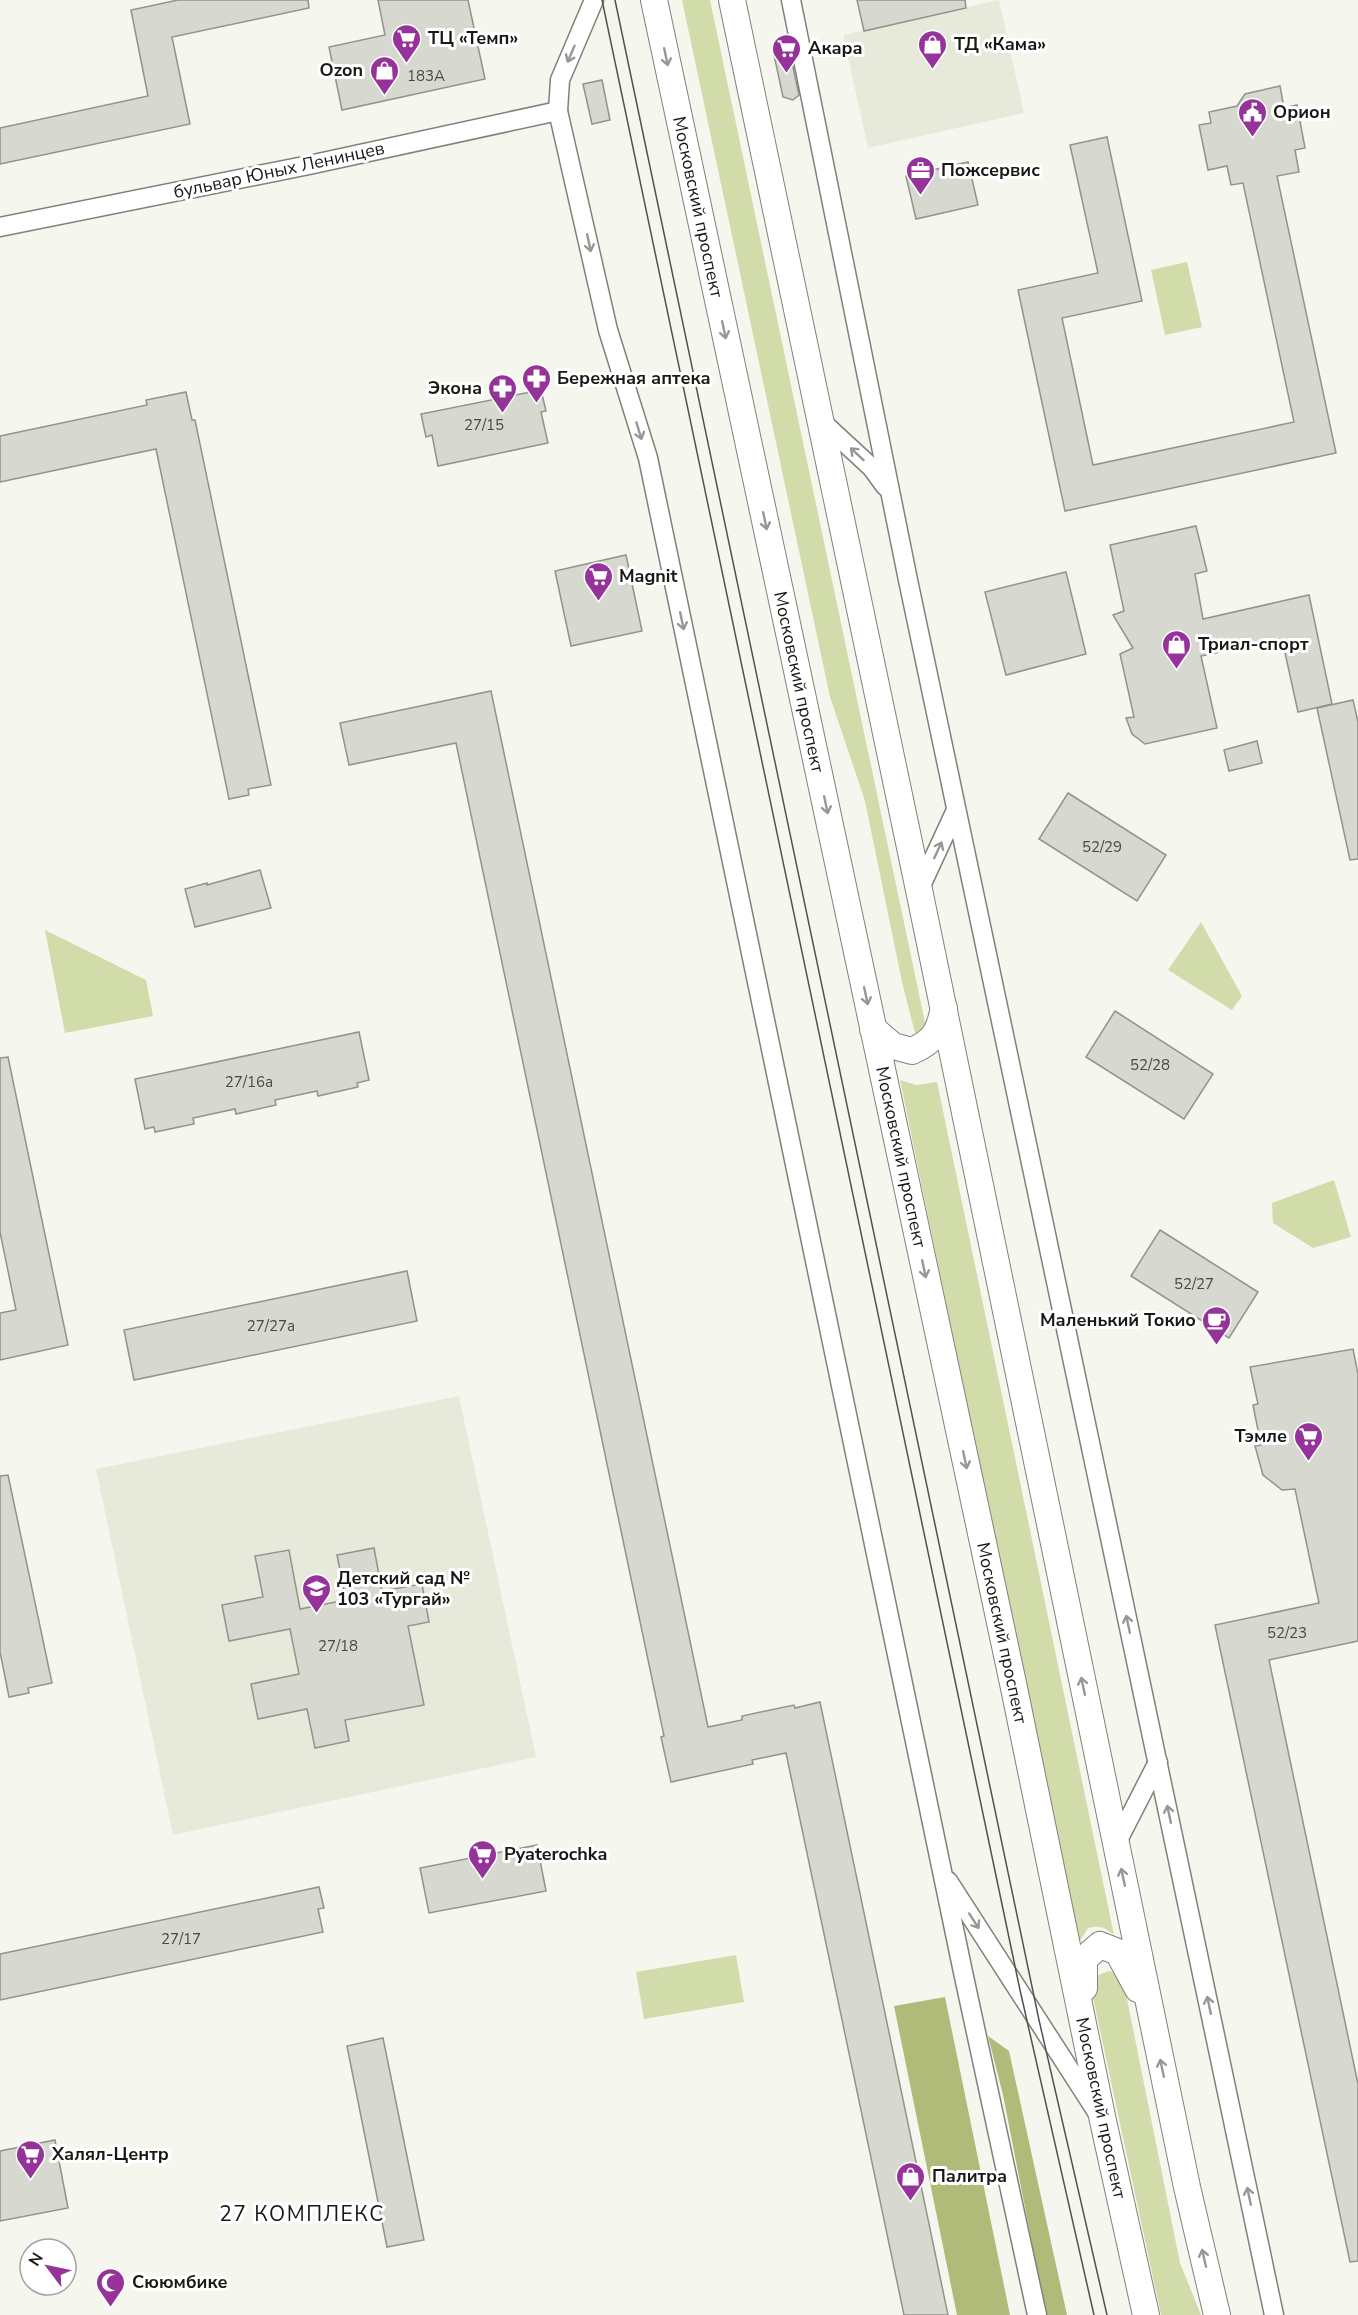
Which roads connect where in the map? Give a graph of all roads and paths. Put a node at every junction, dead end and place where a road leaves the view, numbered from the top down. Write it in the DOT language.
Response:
graph roads {
  1 [pos="594,0"];
  2 [pos="654,0"];
  3 [pos="732,0"];
  4 [pos="791,0"];
  5 [pos="558,111"];
  6 [pos="0,227"];
  7 [pos="819,419"];
  8 [pos="890,493"];
  9 [pos="956,810"];
  10 [pos="919,890"];
  11 [pos="944,1008"];
  12 [pos="873,1029"];
  13 [pos="1158,1762"];
  14 [pos="1116,1844"];
  15 [pos="942,1872"];
  16 [pos="1151,2013"];
  17 [pos="1083,2025"];
  18 [pos="1103,2121"];
  19 [pos="1038,2315"];
  20 [pos="1146,2315"];
  21 [pos="1217,2315"];
  22 [pos="1274,2315"];
  1 -- 5 [label="street, one-way"];
  2 -- 12 [label="main road, Московский проспект, one-way"];
  3 -- 7 [label="main road"];
  4 -- 8 [label="street"];
  5 -- 6 [label="street, бульвар Юных Ленинцев"];
  5 -- 15 [label="street, one-way"];
  8 -- 7 [label="street, one-way"];
  7 -- 10 [label="main road"];
  8 -- 9 [label="street"];
  10 -- 9 [label="street, one-way"];
  13 -- 9 [label="street, one-way"];
  10 -- 11 [label="main road"];
  11 -- 12 [label="main road"];
  14 -- 11 [label="main road, one-way"];
  12 -- 17 [label="main road, Московский проспект, one-way"];
  13 -- 14 [label="street"];
  22 -- 13 [label="street, one-way"];
  16 -- 14 [label="main road, one-way"];
  15 -- 18 [label="street, one-way"];
  15 -- 19 [label="street"];
  16 -- 17 [label="main road"];
  21 -- 16 [label="main road, one-way"];
  17 -- 18 [label="main road, Московский проспект"];
  18 -- 20 [label="main road, Московский проспект"];
}
